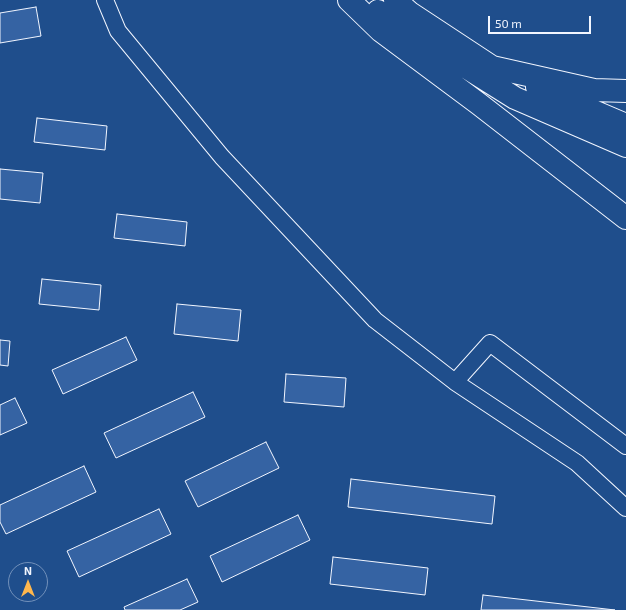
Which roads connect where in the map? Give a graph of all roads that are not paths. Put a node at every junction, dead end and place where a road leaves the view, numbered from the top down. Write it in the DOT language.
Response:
graph roads {
  1 [pos="106,0"];
  2 [pos="349,0"];
  3 [pos="364,0"];
  4 [pos="395,0"];
  5 [pos="492,67"];
  6 [pos="626,91"];
  7 [pos="626,125"];
  8 [pos="626,146"];
  9 [pos="626,218"];
  10 [pos="455,382"];
  11 [pos="626,446"];
  12 [pos="626,508"];
  1 -- 10 [label="street"];
  2 -- 9 [label="highway"];
  3 -- 8 [label="highway"];
  4 -- 5 [label="highway"];
  5 -- 6 [label="highway"];
  5 -- 7 [label="highway"];
  10 -- 11 [label="street"];
  10 -- 12 [label="street"];
}
